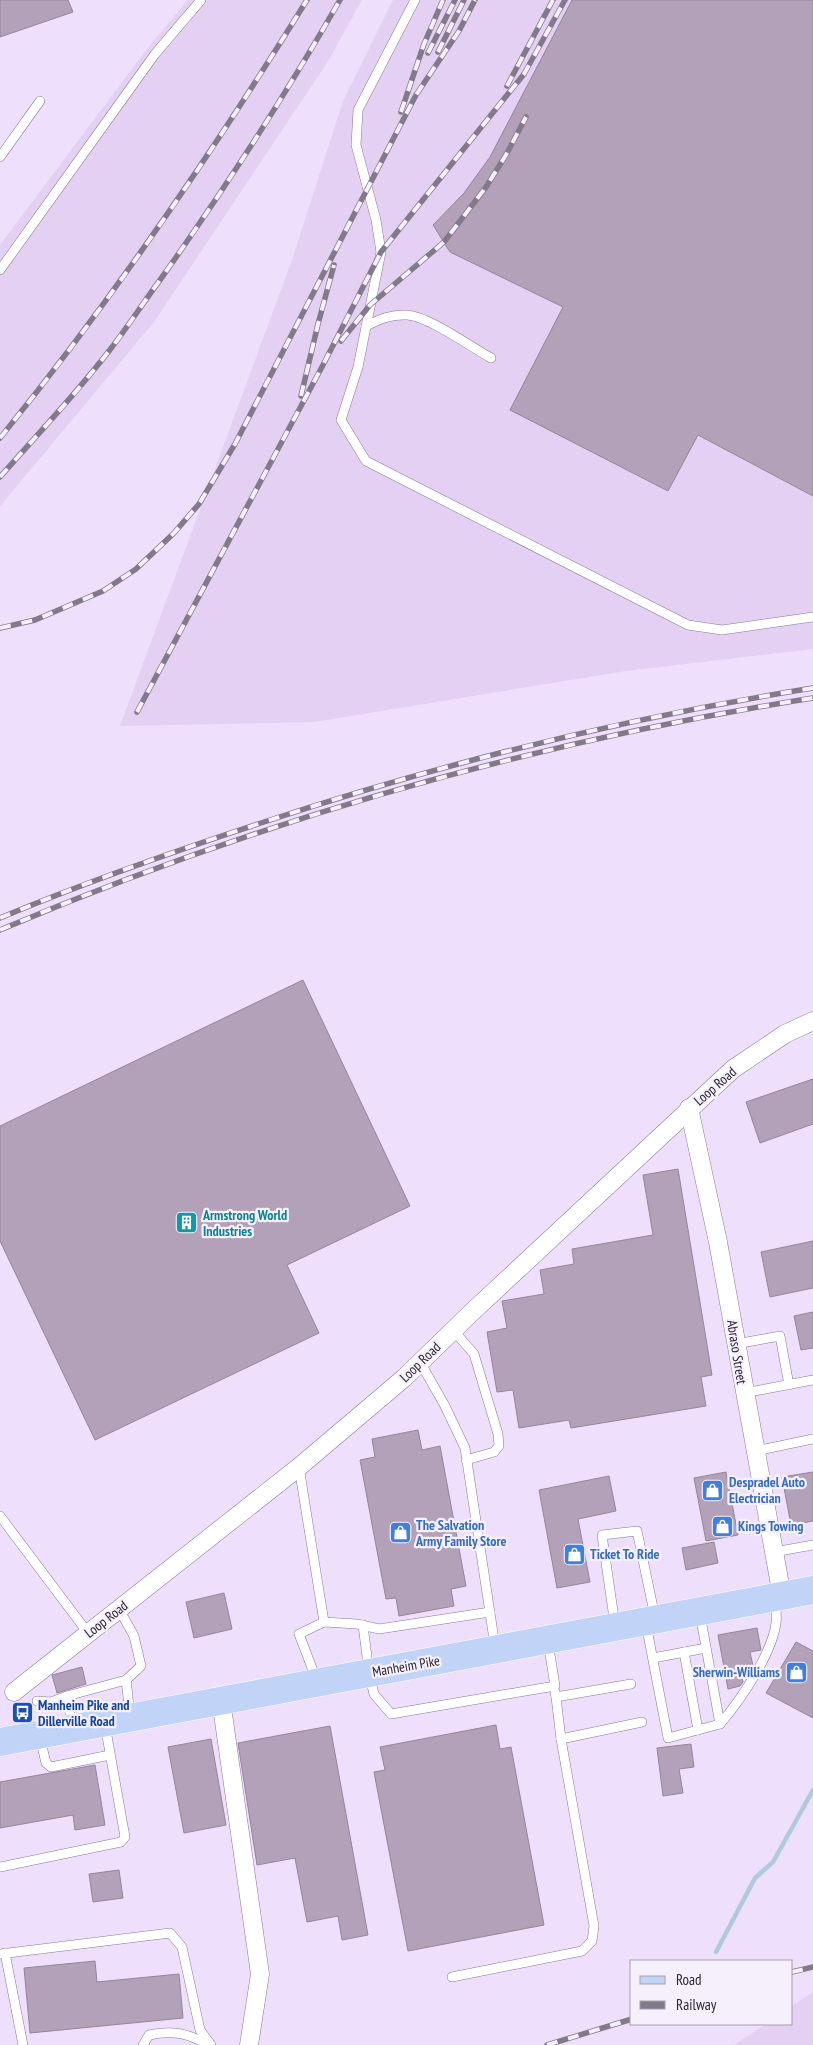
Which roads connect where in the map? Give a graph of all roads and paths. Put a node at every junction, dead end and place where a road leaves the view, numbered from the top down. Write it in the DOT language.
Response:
graph roads {
  1 [pos="201,0"];
  2 [pos="415,0"];
  3 [pos="40,101"];
  4 [pos="0,157"];
  5 [pos="0,270"];
  6 [pos="366,326"];
  7 [pos="490,358"];
  8 [pos="813,616"];
  9 [pos="813,1021"];
  10 [pos="689,1108"];
  11 [pos="453,1330"];
  12 [pos="736,1344"];
  13 [pos="420,1362"];
  14 [pos="813,1380"];
  15 [pos="788,1385"];
  16 [pos="744,1393"];
  17 [pos="813,1439"];
  18 [pos="755,1451"];
  19 [pos="466,1460"];
  20 [pos="299,1467"];
  21 [pos="0,1516"];
  22 [pos="813,1544"];
  23 [pos="774,1552"];
  24 [pos="813,1590"];
  25 [pos="779,1596"];
  26 [pos="119,1609"];
  27 [pos="700,1611"];
  28 [pos="490,1612"];
  29 [pos="650,1620"];
  30 [pos="324,1622"];
  31 [pos="363,1625"];
  32 [pos="615,1627"];
  33 [pos="88,1633"];
  34 [pos="548,1639"];
  35 [pos="706,1648"];
  36 [pos="495,1649"];
  37 [pos="684,1652"];
  38 [pos="653,1658"];
  39 [pos="369,1673"];
  40 [pos="126,1680"];
  41 [pos="318,1682"];
  42 [pos="631,1684"];
  43 [pos="555,1686"];
  44 [pos="14,1692"];
  45 [pos="67,1696"];
  46 [pos="556,1697"];
  47 [pos="221,1700"];
  48 [pos="37,1701"];
  49 [pos="130,1717"];
  50 [pos="104,1722"];
  51 [pos="642,1722"];
  52 [pos="720,1724"];
  53 [pos="72,1728"];
  54 [pos="698,1730"];
  55 [pos="39,1734"];
  56 [pos="561,1739"];
  57 [pos="0,1742"];
  58 [pos="110,1755"];
  59 [pos="0,1867"];
  60 [pos="2,1953"];
  61 [pos="452,1977"];
  62 [pos="23,2045"];
  63 [pos="143,2045"];
  64 [pos="210,2045"];
  65 [pos="249,2045"];
  1 -- 5 [label="lane"];
  2 -- 6 [label="lane"];
  3 -- 4 [label="lane"];
  6 -- 7 [label="lane"];
  6 -- 8 [label="lane"];
  9 -- 10 [label="street, Loop Road"];
  10 -- 11 [label="street, Loop Road"];
  10 -- 12 [label="street, Abraso Street"];
  11 -- 13 [label="street, Loop Road"];
  11 -- 19 [label="lane"];
  12 -- 15 [label="lane"];
  12 -- 16 [label="street, Abraso Street"];
  13 -- 19 [label="lane"];
  13 -- 20 [label="street, Loop Road"];
  14 -- 15 [label="lane"];
  15 -- 16 [label="lane"];
  16 -- 18 [label="street, Abraso Street"];
  17 -- 18 [label="lane"];
  18 -- 23 [label="street, Abraso Street"];
  19 -- 28 [label="lane"];
  20 -- 26 [label="street, Loop Road"];
  20 -- 30 [label="lane"];
  21 -- 33 [label="lane"];
  22 -- 23 [label="lane"];
  23 -- 25 [label="street, Abraso Street"];
  24 -- 25 [label="main road, Manheim Pike"];
  25 -- 27 [label="main road, Manheim Pike"];
  25 -- 52 [label="lane"];
  26 -- 33 [label="street, Loop Road"];
  26 -- 40 [label="lane"];
  27 -- 29 [label="main road, Manheim Pike"];
  27 -- 35 [label="lane"];
  28 -- 31 [label="lane"];
  28 -- 36 [label="lane"];
  29 -- 32 [label="main road, Manheim Pike"];
  29 -- 32 [label="lane"];
  29 -- 38 [label="lane"];
  30 -- 31 [label="lane"];
  30 -- 41 [label="lane"];
  31 -- 39 [label="lane"];
  32 -- 34 [label="main road, Manheim Pike"];
  33 -- 44 [label="street, Loop Road"];
  34 -- 36 [label="main road, Manheim Pike"];
  34 -- 43 [label="lane"];
  35 -- 37 [label="lane"];
  35 -- 52 [label="lane"];
  36 -- 39 [label="main road, Manheim Pike"];
  37 -- 38 [label="lane"];
  37 -- 54 [label="lane"];
  38 -- 54 [label="lane"];
  39 -- 41 [label="main road, Manheim Pike"];
  39 -- 43 [label="lane"];
  40 -- 45 [label="lane"];
  40 -- 49 [label="lane"];
  41 -- 47 [label="main road, Manheim Pike"];
  42 -- 46 [label="lane"];
  43 -- 46 [label="lane"];
  45 -- 48 [label="lane"];
  45 -- 53 [label="lane"];
  46 -- 56 [label="lane"];
  47 -- 49 [label="main road, Manheim Pike"];
  47 -- 65 [label="street"];
  49 -- 50 [label="main road, Manheim Pike"];
  50 -- 53 [label="main road, Manheim Pike"];
  50 -- 58 [label="lane"];
  51 -- 56 [label="lane"];
  52 -- 54 [label="lane"];
  53 -- 55 [label="main road, Manheim Pike"];
  55 -- 57 [label="main road, Manheim Pike"];
  55 -- 58 [label="lane"];
  56 -- 61 [label="lane"];
  58 -- 59 [label="lane"];
  60 -- 62 [label="lane"];
  60 -- 64 [label="lane"];
  63 -- 64 [label="lane"];
}
